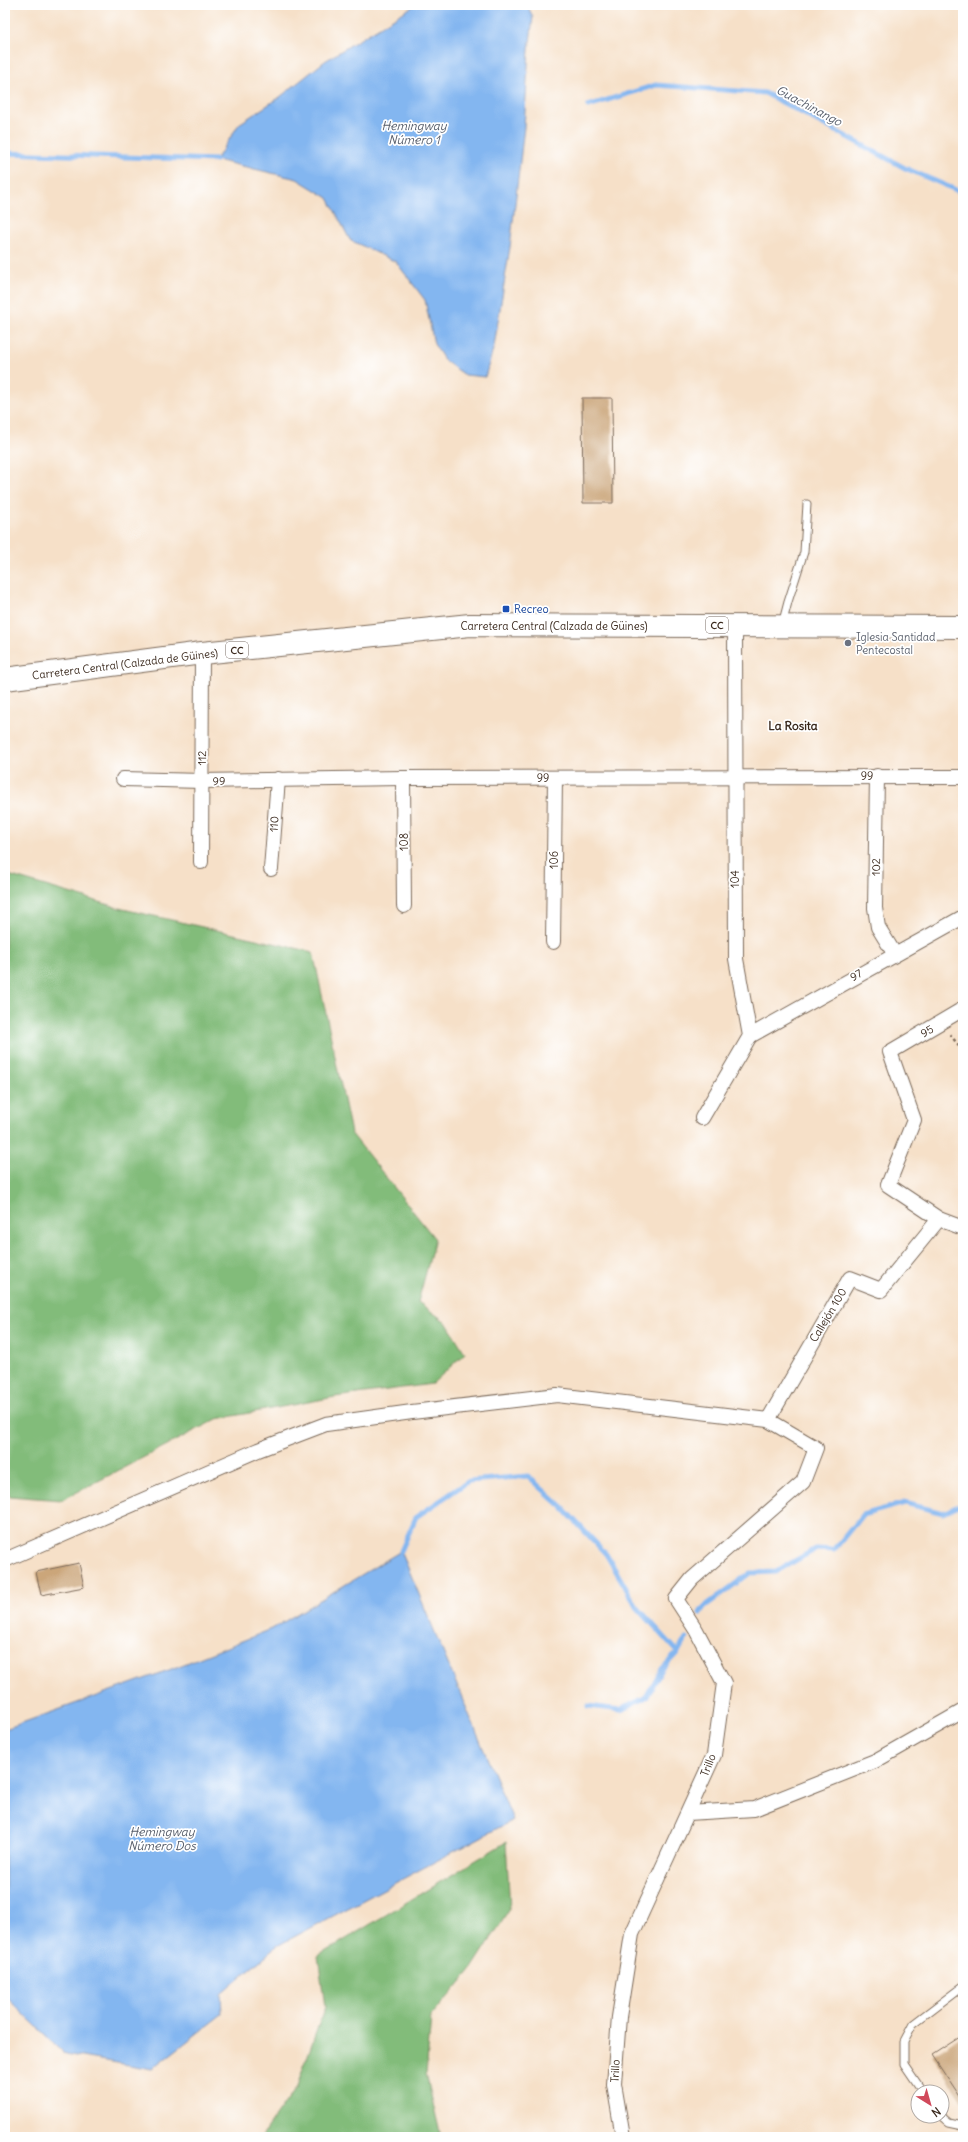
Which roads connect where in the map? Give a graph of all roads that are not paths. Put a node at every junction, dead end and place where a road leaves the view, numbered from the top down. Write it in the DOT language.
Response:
graph roads {
  1 [pos="807,504"];
  2 [pos="735,625"];
  3 [pos="782,625"];
  4 [pos="963,627"];
  5 [pos="202,653"];
  6 [pos="5,679"];
  7 [pos="735,776"];
  8 [pos="877,776"];
  9 [pos="963,777"];
  10 [pos="404,778"];
  11 [pos="554,778"];
  12 [pos="123,779"];
  13 [pos="278,779"];
  14 [pos="202,781"];
  15 [pos="202,862"];
  16 [pos="271,869"];
  17 [pos="404,906"];
  18 [pos="963,917"];
  19 [pos="553,942"];
  20 [pos="894,953"];
  21 [pos="963,1010"];
  22 [pos="750,1036"];
  23 [pos="702,1118"];
  24 [pos="939,1219"];
  25 [pos="963,1228"];
  26 [pos="768,1420"];
  27 [pos="5,1560"];
  28 [pos="963,1711"];
  29 [pos="688,1813"];
  30 [pos="963,1986"];
  31 [pos="918,2084"];
  32 [pos="950,2122"];
  33 [pos="963,2125"];
  34 [pos="623,2137"];
  1 -- 3 [label="lane"];
  2 -- 3 [label="main road, Carretera Central (Calzada de Güines) / CC"];
  2 -- 5 [label="main road, Carretera Central (Calzada de Güines) / CC"];
  2 -- 7 [label="street, 104"];
  3 -- 4 [label="main road, Carretera Central (Calzada de Güines) / CC"];
  5 -- 6 [label="main road, Carretera Central (Calzada de Güines) / CC"];
  5 -- 14 [label="street, 112"];
  7 -- 8 [label="street, 99"];
  7 -- 11 [label="street, 99"];
  7 -- 22 [label="street, 104"];
  8 -- 9 [label="street, 99"];
  8 -- 20 [label="street, 102"];
  10 -- 11 [label="street, 99"];
  10 -- 13 [label="street, 99"];
  10 -- 17 [label="street, 108"];
  11 -- 19 [label="street, 106"];
  12 -- 14 [label="street, 99"];
  13 -- 14 [label="street, 99"];
  13 -- 16 [label="street, 110"];
  14 -- 15 [label="street, 112"];
  18 -- 20 [label="street, 97"];
  20 -- 22 [label="street, 97"];
  21 -- 24 [label="street, 95"];
  22 -- 23 [label="street"];
  24 -- 25 [label="street"];
  24 -- 26 [label="street, Callejón 100"];
  26 -- 27 [label="street"];
  26 -- 29 [label="street, Trillo"];
  28 -- 29 [label="street"];
  29 -- 34 [label="street, Trillo"];
  30 -- 31 [label="lane"];
  32 -- 33 [label="lane"];
}
